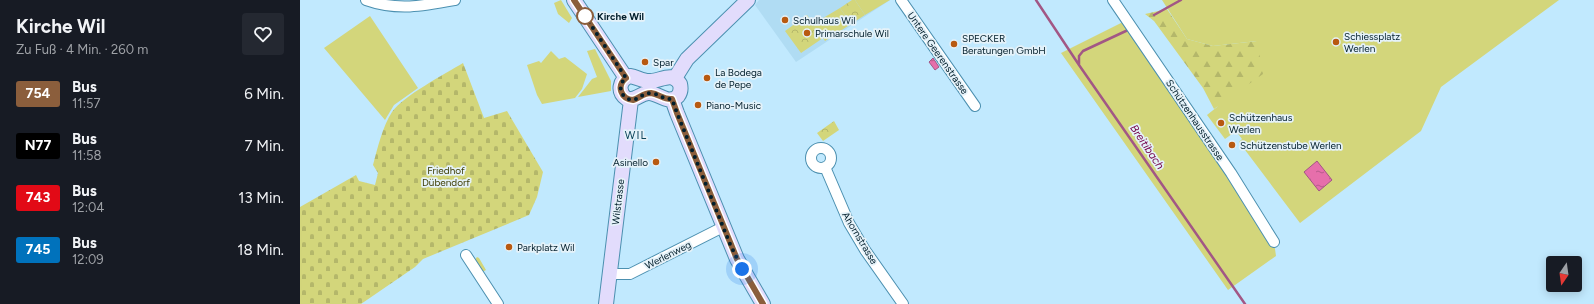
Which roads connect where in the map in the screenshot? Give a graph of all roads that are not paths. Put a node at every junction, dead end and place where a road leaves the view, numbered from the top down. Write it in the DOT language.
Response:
graph roads {
  1 [pos="366,0"];
  2 [pos="455,0"];
  3 [pos="574,0"];
  4 [pos="748,0"];
  5 [pos="901,0"];
  6 [pos="1114,0"];
  7 [pos="411,4"];
  8 [pos="626,78"];
  9 [pos="676,78"];
  10 [pos="672,99"];
  11 [pos="631,100"];
  12 [pos="975,106"];
  13 [pos="825,167"];
  14 [pos="723,227"];
  15 [pos="1274,242"];
  16 [pos="466,255"];
  17 [pos="610,274"];
  18 [pos="498,304"];
  19 [pos="606,304"];
  20 [pos="763,304"];
  21 [pos="903,304"];
  1 -- 7 [label="street"];
  2 -- 7 [label="street"];
  3 -- 8 [label="main road"];
  4 -- 9 [label="main road"];
  5 -- 12 [label="street, Untere Geerenstrasse"];
  6 -- 15 [label="street, Schützenhausstrasse"];
  8 -- 9 [label="main road"];
  8 -- 11 [label="main road"];
  9 -- 10 [label="main road"];
  10 -- 11 [label="main road"];
  10 -- 14 [label="main road"];
  11 -- 17 [label="main road, Wilstrasse"];
  13 -- 21 [label="street, Ahornstrasse"];
  14 -- 17 [label="street, Werlenweg"];
  14 -- 20 [label="main road"];
  16 -- 18 [label="street"];
  17 -- 19 [label="main road, Wilstrasse"];
}
